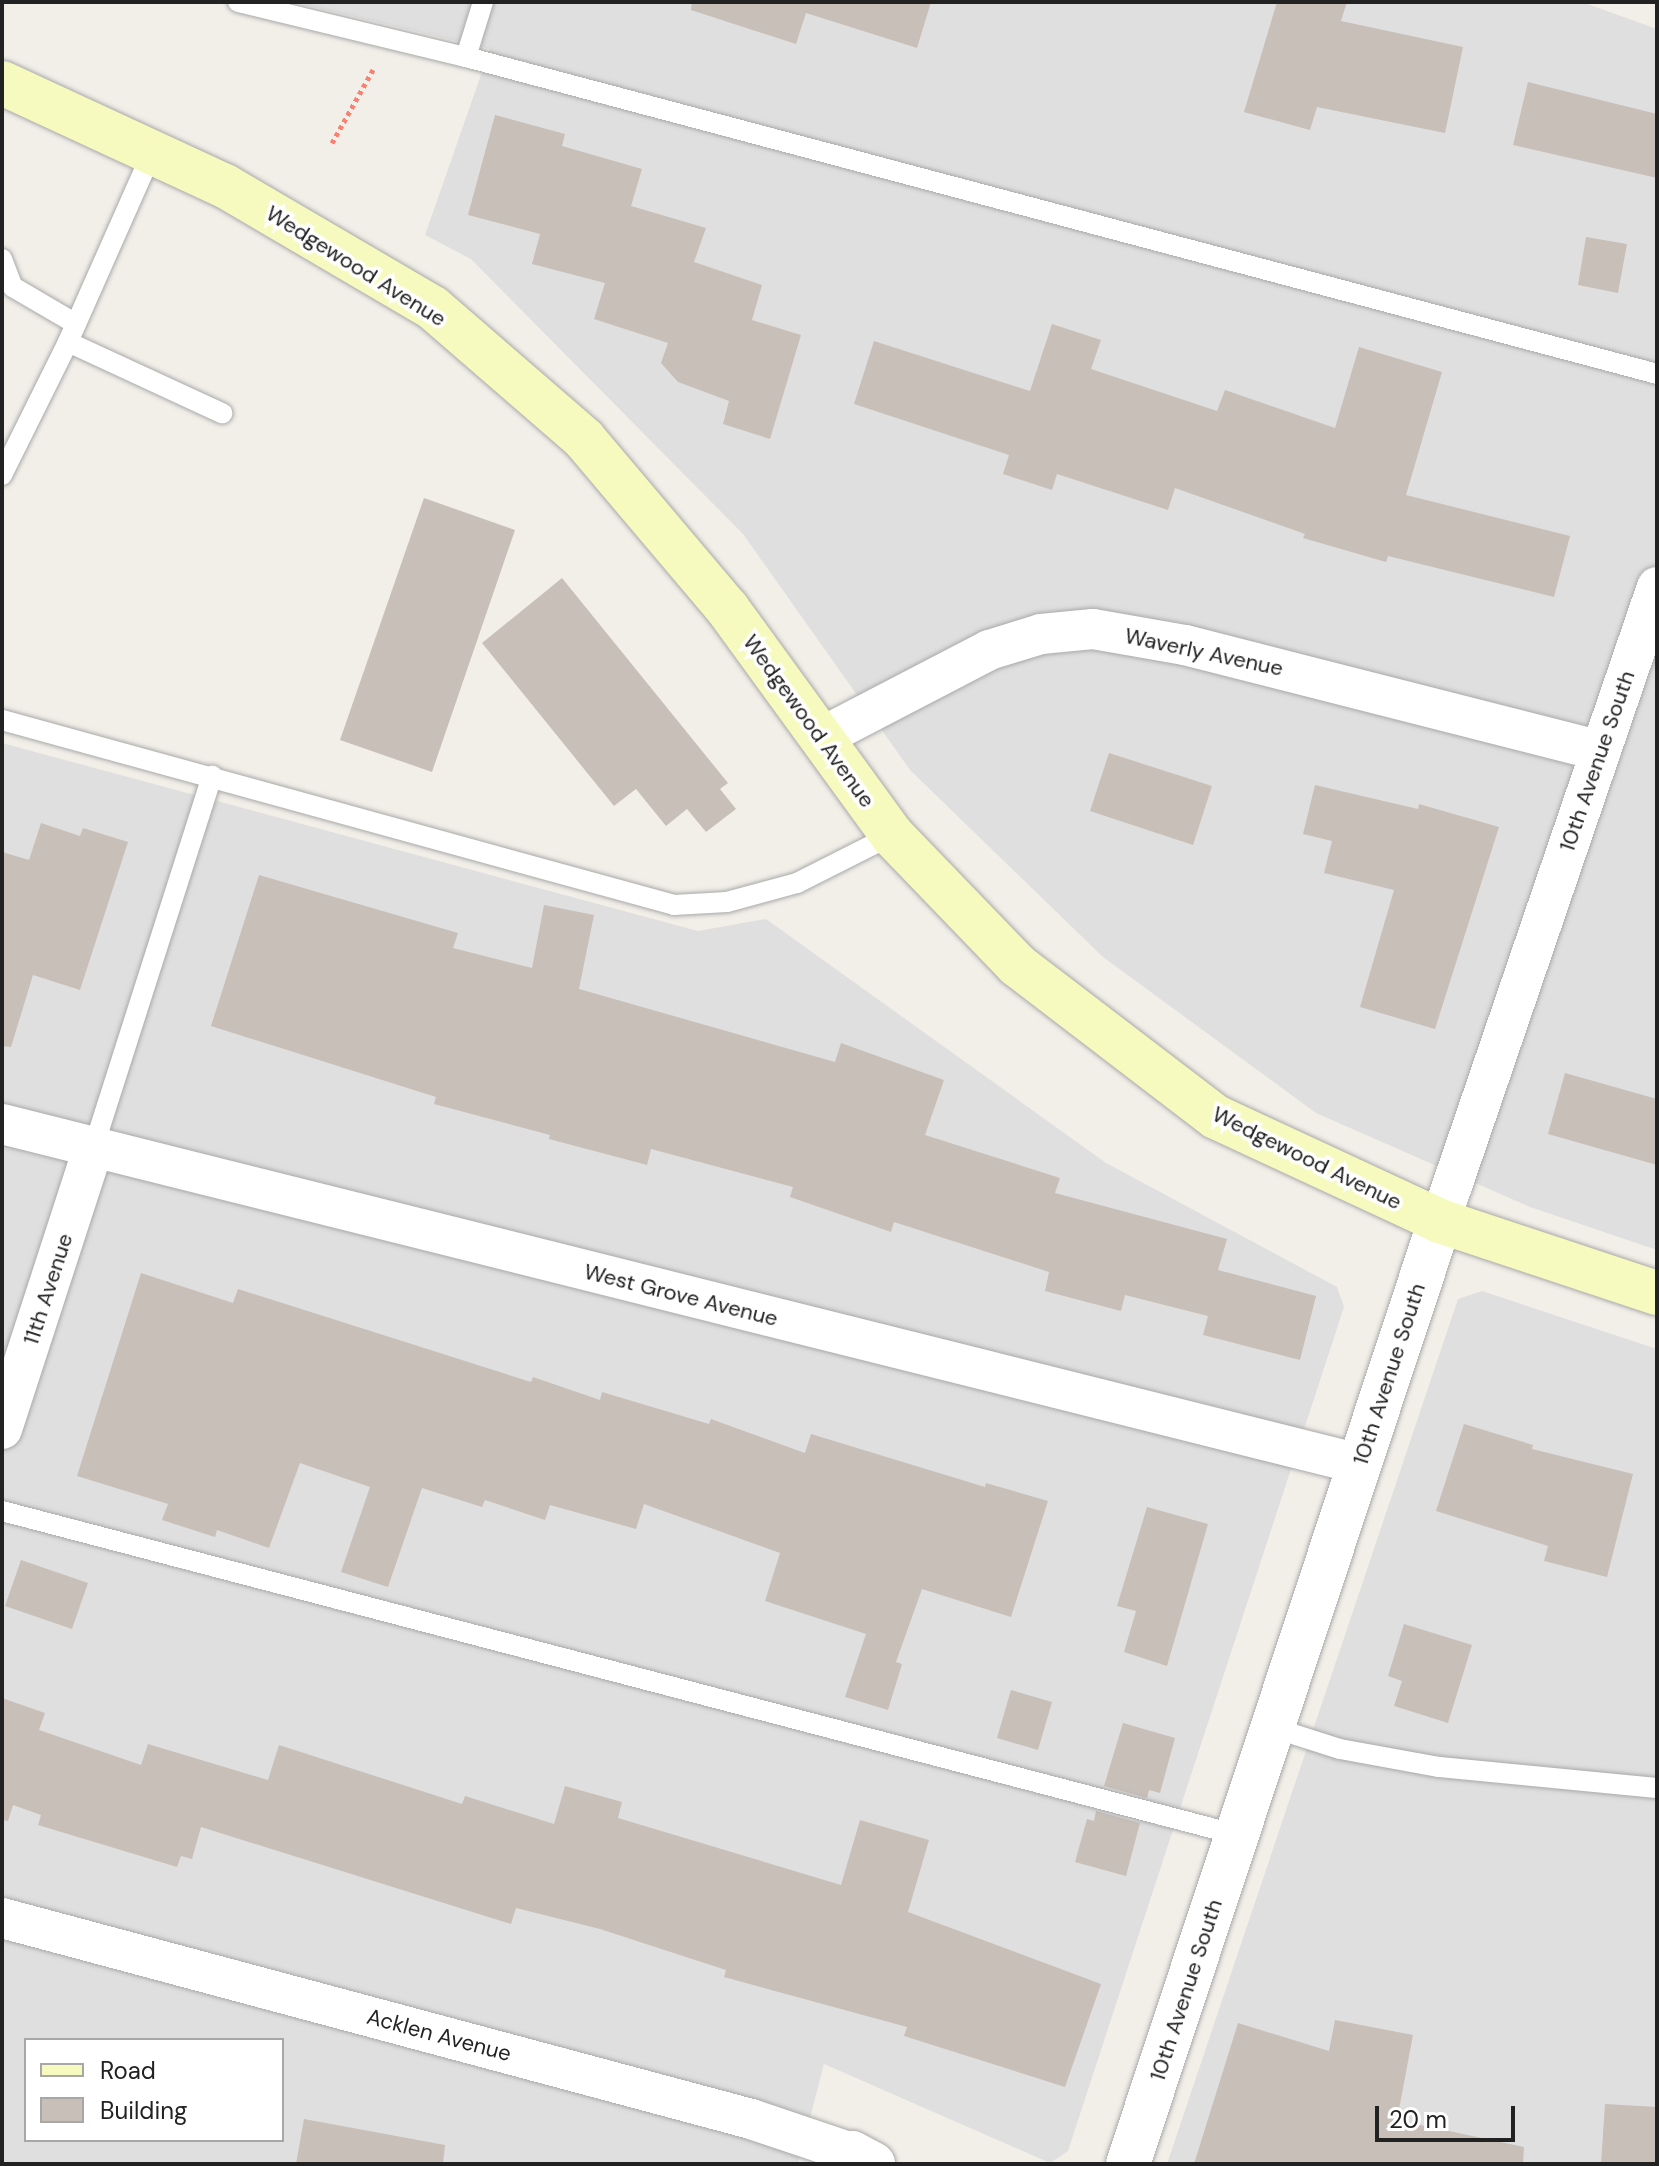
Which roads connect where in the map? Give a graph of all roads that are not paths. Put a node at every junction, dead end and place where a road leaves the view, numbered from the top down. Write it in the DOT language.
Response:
graph roads {
  1 [pos="238,2"];
  2 [pos="483,2"];
  3 [pos="466,57"];
  4 [pos="2,83"];
  5 [pos="152,152"];
  6 [pos="2,259"];
  7 [pos="8,285"];
  8 [pos="72,333"];
  9 [pos="1657,374"];
  10 [pos="222,413"];
  11 [pos="2,475"];
  12 [pos="1657,587"];
  13 [pos="2,720"];
  14 [pos="822,737"];
  15 [pos="1601,751"];
  16 [pos="212,775"];
  17 [pos="892,835"];
  18 [pos="2,1124"];
  19 [pos="93,1149"];
  20 [pos="1440,1221"];
  21 [pos="1657,1293"];
  22 [pos="2,1429"];
  23 [pos="1360,1464"];
  24 [pos="2,1511"];
  25 [pos="1274,1728"];
  26 [pos="1657,1788"];
  27 [pos="1238,1835"];
  28 [pos="2,1918"];
  29 [pos="858,2160"];
  30 [pos="1128,2164"];
  1 -- 3 [label="lane"];
  2 -- 3 [label="lane"];
  3 -- 9 [label="lane"];
  4 -- 5 [label="main road, Wedgewood Avenue"];
  5 -- 8 [label="lane"];
  5 -- 14 [label="main road, Wedgewood Avenue"];
  6 -- 7 [label="lane"];
  7 -- 8 [label="lane"];
  8 -- 10 [label="lane"];
  8 -- 11 [label="lane"];
  12 -- 15 [label="street, 10th Avenue South"];
  13 -- 16 [label="lane"];
  14 -- 15 [label="street, Waverly Avenue"];
  14 -- 17 [label="main road, Wedgewood Avenue"];
  15 -- 20 [label="street, 10th Avenue South"];
  16 -- 17 [label="lane"];
  16 -- 19 [label="lane"];
  17 -- 20 [label="main road, Wedgewood Avenue"];
  18 -- 19 [label="street, West Grove Avenue"];
  19 -- 22 [label="street, 11th Avenue"];
  19 -- 23 [label="street, West Grove Avenue"];
  20 -- 21 [label="main road, Wedgewood Avenue"];
  20 -- 23 [label="street, 10th Avenue South"];
  23 -- 25 [label="street, 10th Avenue South"];
  24 -- 27 [label="lane"];
  25 -- 26 [label="lane"];
  25 -- 27 [label="street, 10th Avenue South"];
  27 -- 30 [label="street, 10th Avenue South"];
  28 -- 29 [label="street, Acklen Avenue"];
}
